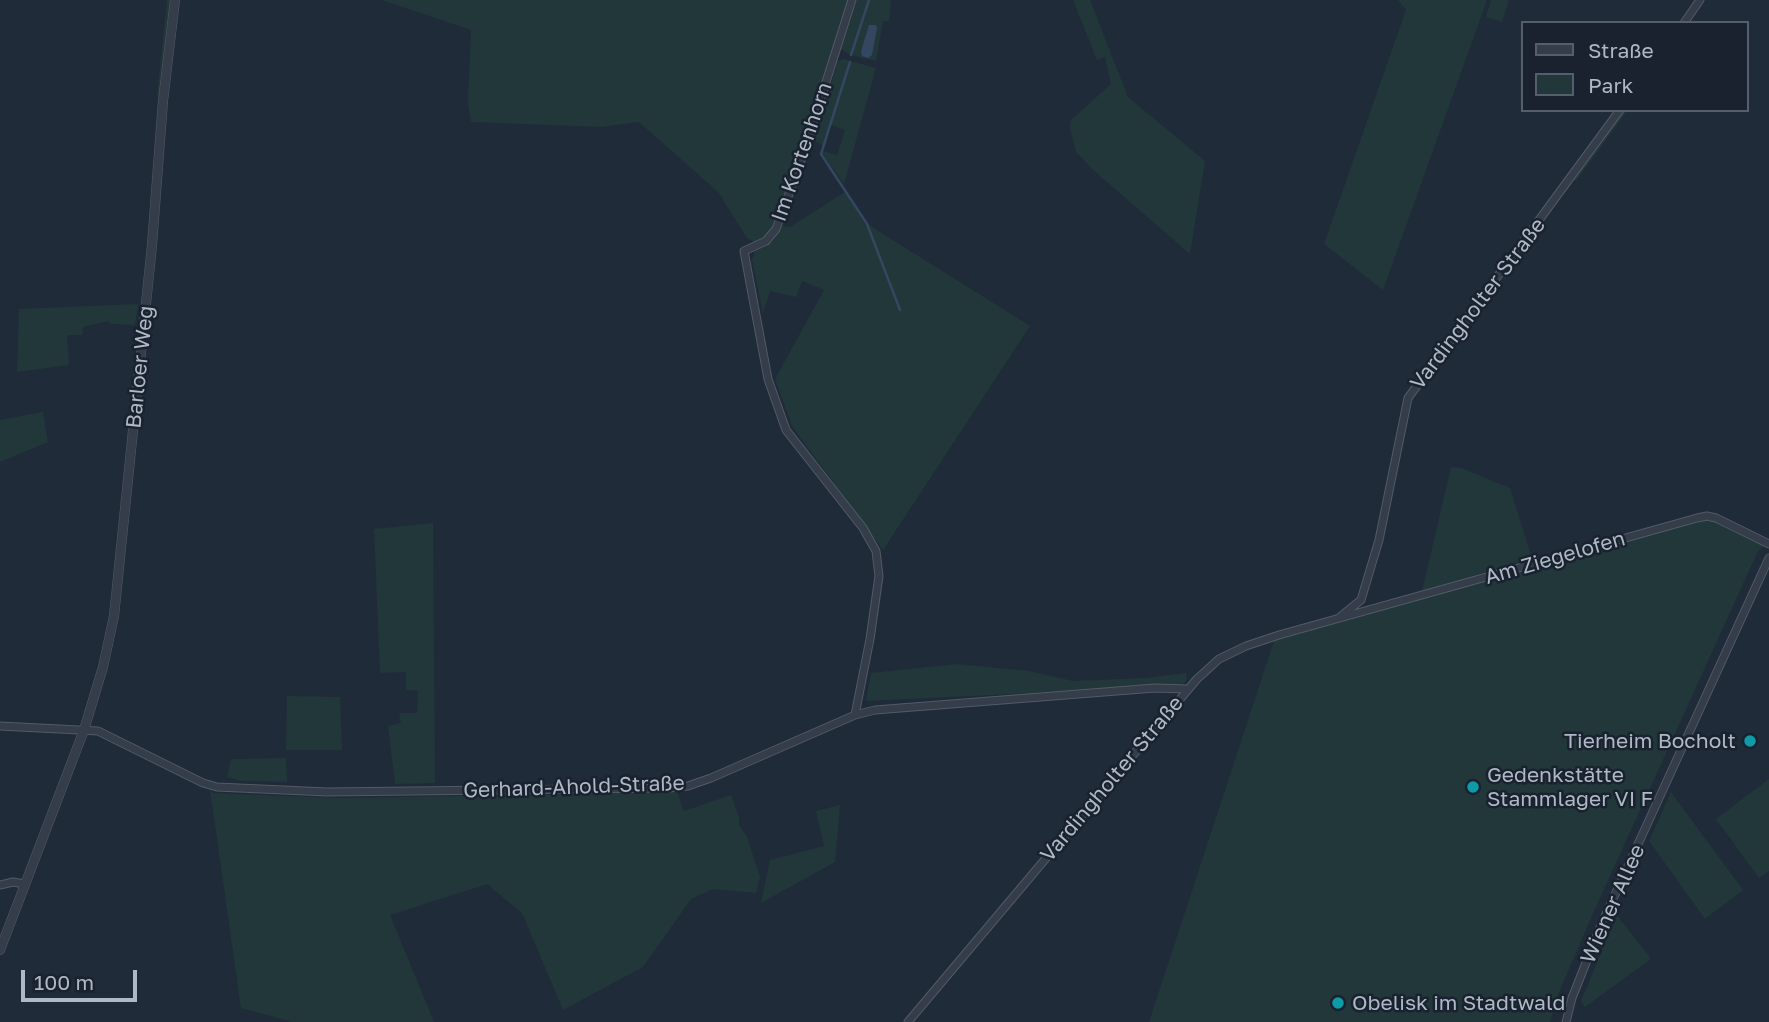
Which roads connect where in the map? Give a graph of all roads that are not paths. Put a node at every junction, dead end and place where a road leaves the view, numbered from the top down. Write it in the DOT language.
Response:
graph roads {
  1 [pos="175,0"];
  2 [pos="852,0"];
  3 [pos="1700,0"];
  4 [pos="1685,21"];
  5 [pos="1619,112"];
  6 [pos="1769,544"];
  7 [pos="1769,558"];
  8 [pos="1361,600"];
  9 [pos="1367,611"];
  10 [pos="1337,620"];
  11 [pos="1188,689"];
  12 [pos="855,715"];
  13 [pos="0,726"];
  14 [pos="84,730"];
  15 [pos="24,884"];
  16 [pos="0,885"];
  17 [pos="0,950"];
  18 [pos="908,1022"];
  19 [pos="1566,1022"];
  1 -- 14 [label="street, Barloer Weg"];
  2 -- 12 [label="street, Im Kortenhorn"];
  3 -- 4 [label="street"];
  5 -- 8 [label="street, Vardingholter Straße"];
  6 -- 9 [label="street, Am Ziegelofen"];
  7 -- 19 [label="street, Wiener Allee"];
  8 -- 9 [label="street"];
  8 -- 10 [label="street, Vardingholter Straße"];
  9 -- 10 [label="street, Am Ziegelofen"];
  10 -- 11 [label="street, Vardingholter Straße"];
  11 -- 12 [label="street, Gerhard-Ahold-Straße"];
  11 -- 18 [label="street, Vardingholter Straße"];
  12 -- 14 [label="street, Gerhard-Ahold-Straße"];
  13 -- 14 [label="street"];
  14 -- 15 [label="street, Barloer Weg"];
  15 -- 16 [label="street"];
  15 -- 17 [label="street, Barloer Weg"];
}
